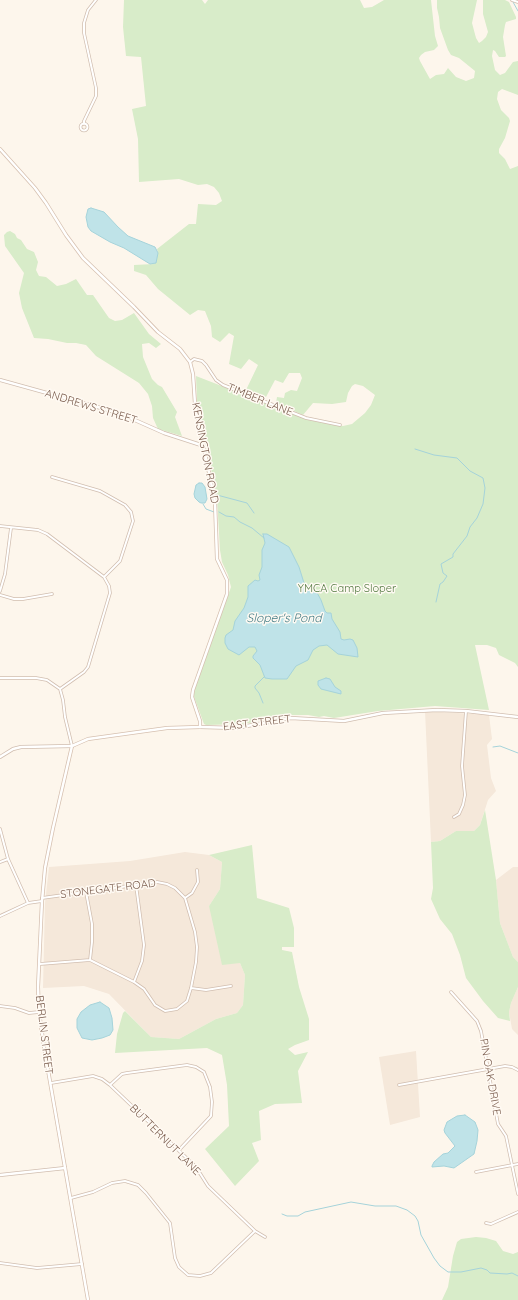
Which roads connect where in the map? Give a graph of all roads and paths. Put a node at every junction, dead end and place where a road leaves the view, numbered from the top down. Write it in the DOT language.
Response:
graph roads {
  1 [pos="96,0"];
  2 [pos="512,0"];
  3 [pos="518,2"];
  4 [pos="84,124"];
  5 [pos="0,149"];
  6 [pos="190,362"];
  7 [pos="0,380"];
  8 [pos="340,425"];
  9 [pos="204,446"];
  10 [pos="52,477"];
  11 [pos="0,526"];
  12 [pos="11,528"];
  13 [pos="104,577"];
  14 [pos="0,591"];
  15 [pos="52,594"];
  16 [pos="0,595"];
  17 [pos="0,678"];
  18 [pos="60,689"];
  19 [pos="466,711"];
  20 [pos="518,717"];
  21 [pos="200,728"];
  22 [pos="72,746"];
  23 [pos="0,756"];
  24 [pos="454,817"];
  25 [pos="0,829"];
  26 [pos="8,859"];
  27 [pos="0,862"];
  28 [pos="197,870"];
  29 [pos="136,885"];
  30 [pos="86,892"];
  31 [pos="185,898"];
  32 [pos="42,900"];
  33 [pos="28,903"];
  34 [pos="0,916"];
  35 [pos="90,960"];
  36 [pos="40,964"];
  37 [pos="134,982"];
  38 [pos="231,986"];
  39 [pos="191,988"];
  40 [pos="451,992"];
  41 [pos="0,1006"];
  42 [pos="39,1012"];
  43 [pos="489,1069"];
  44 [pos="518,1070"];
  45 [pos="51,1082"];
  46 [pos="110,1085"];
  47 [pos="399,1085"];
  48 [pos="179,1151"];
  49 [pos="518,1164"];
  50 [pos="512,1165"];
  51 [pos="65,1168"];
  52 [pos="476,1172"];
  53 [pos="0,1175"];
  54 [pos="518,1194"];
  55 [pos="71,1198"];
  56 [pos="518,1212"];
  57 [pos="486,1223"];
  58 [pos="255,1231"];
  59 [pos="265,1237"];
  60 [pos="0,1263"];
  61 [pos="82,1264"];
  62 [pos="88,1300"];
  1 -- 4 [label="street"];
  2 -- 3 [label="street"];
  5 -- 6 [label="main road"];
  6 -- 8 [label="street, TIMBER LANE"];
  6 -- 9 [label="main road, KENSINGTON ROAD"];
  7 -- 9 [label="main road, ANDREWS STREET"];
  9 -- 21 [label="main road, KENSINGTON ROAD"];
  10 -- 13 [label="street"];
  11 -- 12 [label="street"];
  12 -- 13 [label="street"];
  12 -- 14 [label="street"];
  13 -- 18 [label="street"];
  15 -- 16 [label="street"];
  17 -- 18 [label="street"];
  18 -- 22 [label="street"];
  19 -- 20 [label="main road, EAST STREET"];
  19 -- 21 [label="main road, EAST STREET"];
  19 -- 24 [label="street"];
  21 -- 22 [label="main road, EAST STREET"];
  22 -- 23 [label="main road, EAST STREET"];
  22 -- 32 [label="main road, BERLIN STREET"];
  25 -- 26 [label="street"];
  26 -- 27 [label="street"];
  26 -- 33 [label="street"];
  28 -- 31 [label="street"];
  29 -- 30 [label="street, STONEGATE ROAD"];
  29 -- 31 [label="street, STONEGATE ROAD"];
  29 -- 37 [label="street"];
  30 -- 32 [label="street, STONEGATE ROAD"];
  30 -- 35 [label="street"];
  31 -- 39 [label="street"];
  32 -- 33 [label="street, STONEGATE ROAD"];
  32 -- 36 [label="main road, BERLIN STREET"];
  33 -- 34 [label="street, STONEGATE ROAD"];
  35 -- 36 [label="street"];
  35 -- 37 [label="street"];
  36 -- 42 [label="main road, BERLIN STREET"];
  37 -- 39 [label="street"];
  38 -- 39 [label="street"];
  40 -- 43 [label="street, PIN OAK DRIVE"];
  41 -- 42 [label="street"];
  42 -- 45 [label="main road, BERLIN STREET"];
  43 -- 44 [label="street"];
  43 -- 47 [label="street"];
  43 -- 50 [label="street, PIN OAK DRIVE"];
  45 -- 46 [label="street, BUTTERNUT LANE"];
  45 -- 51 [label="main road, BERLIN STREET"];
  46 -- 48 [label="street, BUTTERNUT LANE"];
  46 -- 48 [label="street"];
  48 -- 58 [label="street, BUTTERNUT LANE"];
  49 -- 50 [label="street"];
  50 -- 52 [label="street"];
  50 -- 54 [label="street, PIN OAK DRIVE"];
  51 -- 53 [label="main road"];
  51 -- 55 [label="main road, BERLIN STREET"];
  55 -- 58 [label="street"];
  55 -- 61 [label="main road, BERLIN STREET"];
  56 -- 57 [label="street"];
  58 -- 59 [label="street, BUTTERNUT LANE"];
  60 -- 61 [label="street"];
  61 -- 62 [label="main road, BERLIN STREET"];
}
